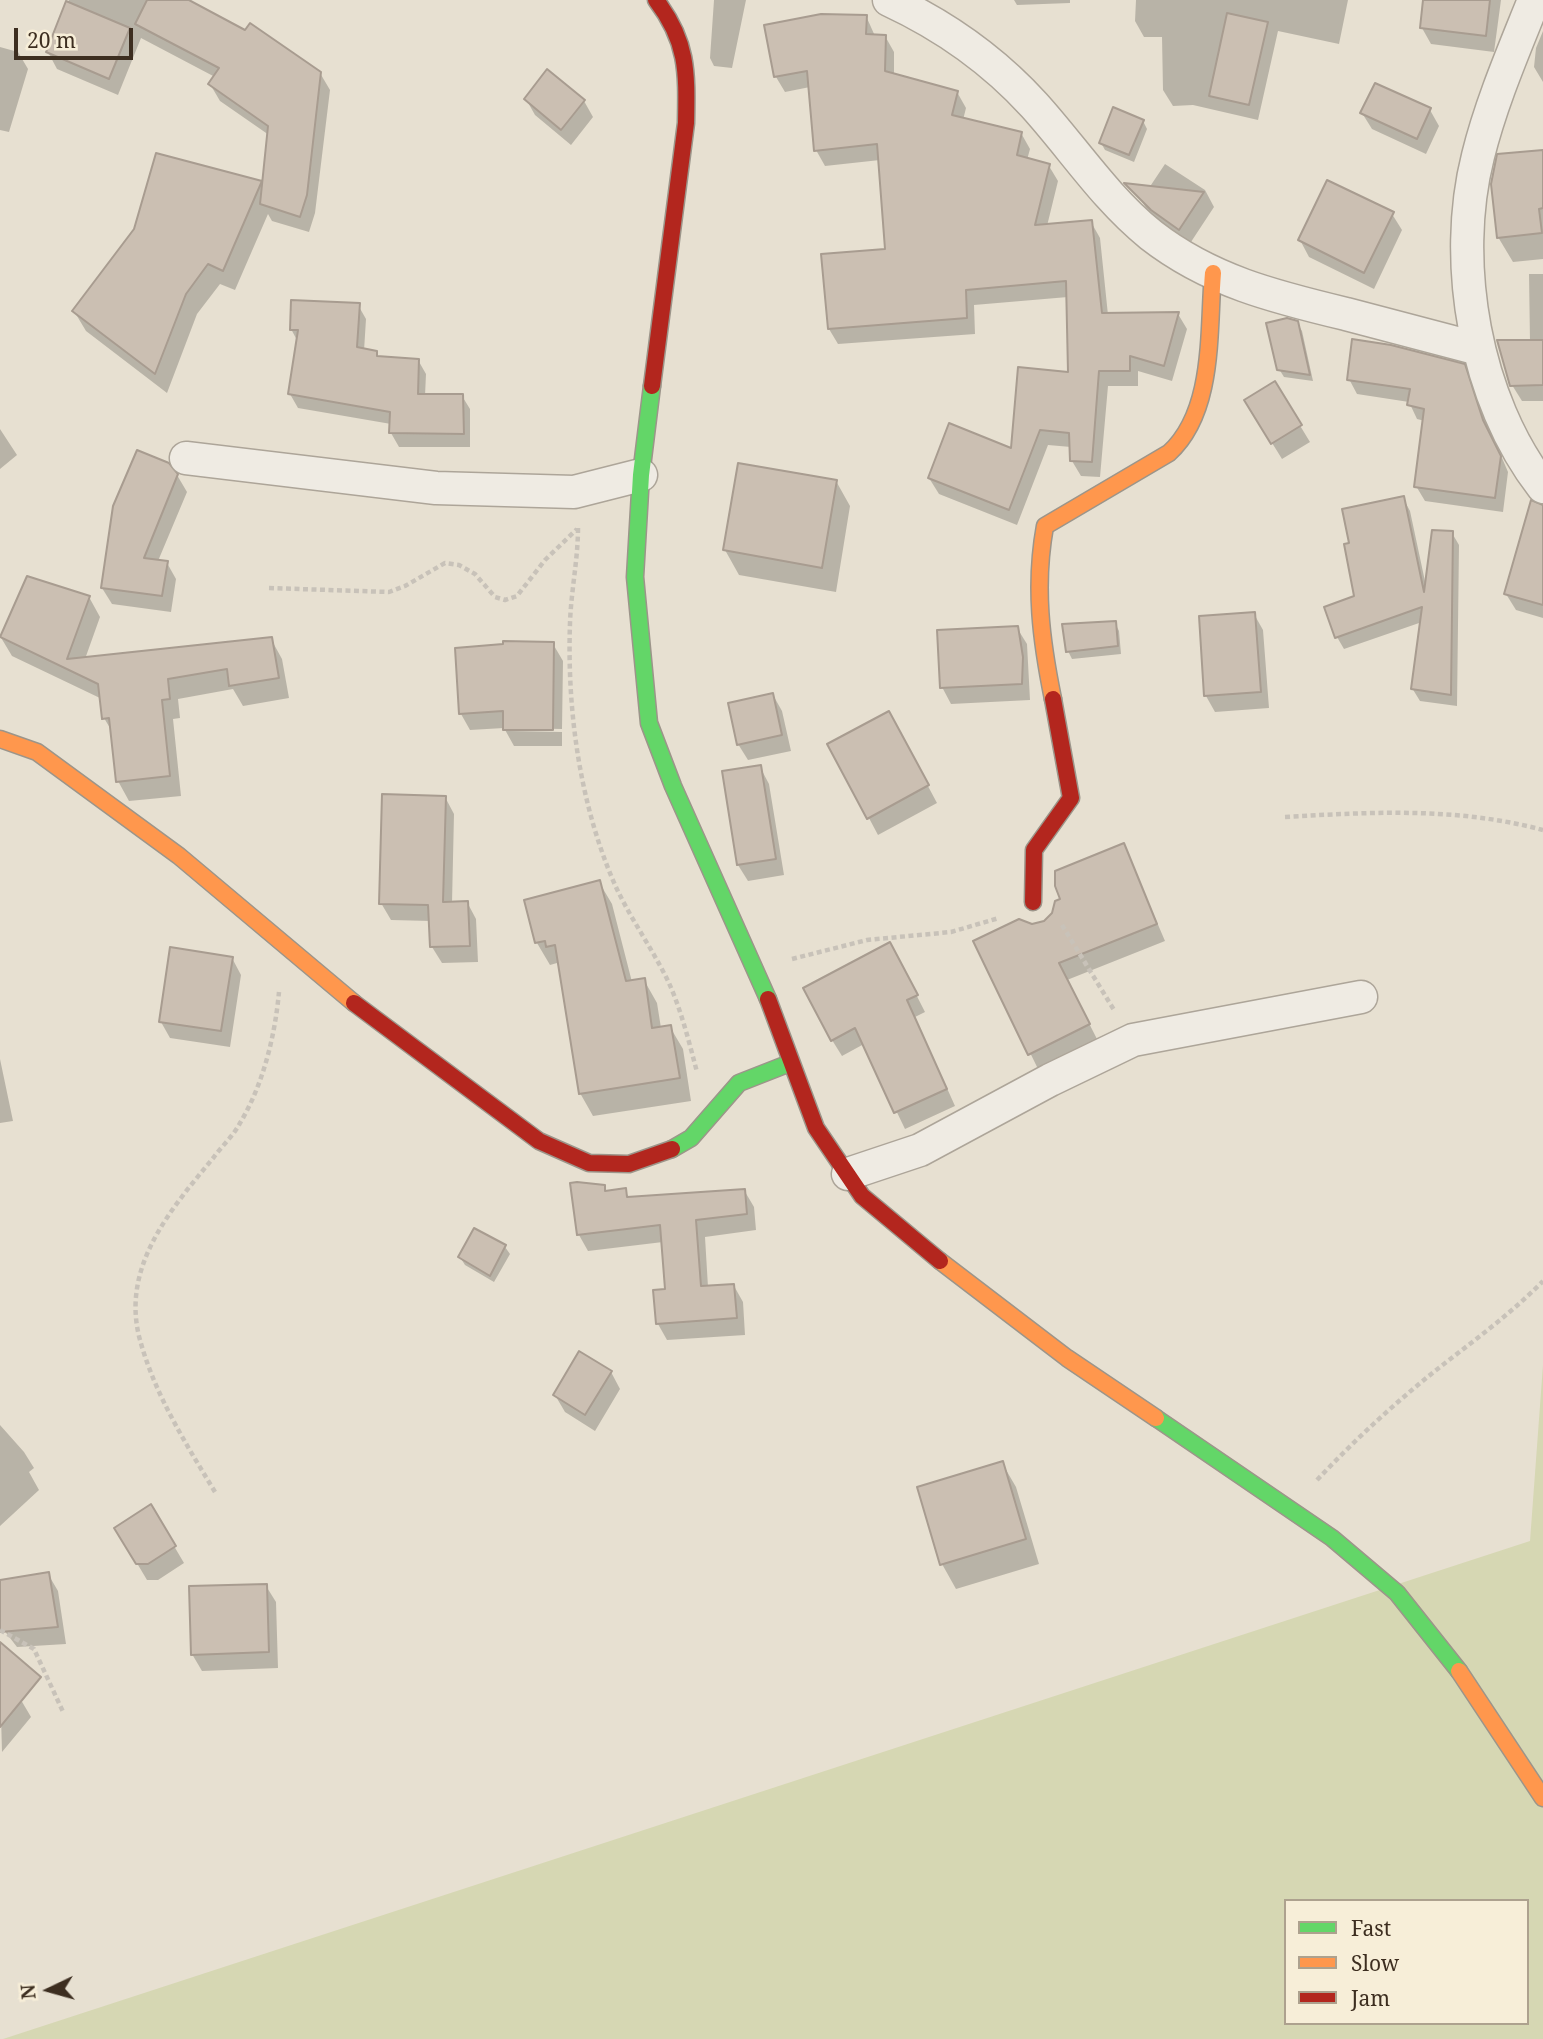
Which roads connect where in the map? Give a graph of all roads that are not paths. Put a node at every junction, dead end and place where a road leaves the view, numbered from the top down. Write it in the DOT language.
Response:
graph roads {
  1 [pos="656,0"];
  2 [pos="889,0"];
  3 [pos="1534,0"];
  4 [pos="1213,273"];
  5 [pos="1479,349"];
  6 [pos="186,458"];
  7 [pos="641,475"];
  8 [pos="1543,487"];
  9 [pos="0,739"];
  10 [pos="1033,902"];
  11 [pos="1361,997"];
  12 [pos="790,1063"];
  13 [pos="848,1174"];
  14 [pos="1543,1798"];
  1 -- 7 [label="main road"];
  2 -- 4 [label="street"];
  3 -- 5 [label="street"];
  4 -- 5 [label="street"];
  4 -- 10 [label="main road"];
  5 -- 8 [label="street"];
  6 -- 7 [label="street"];
  7 -- 12 [label="main road"];
  9 -- 12 [label="main road"];
  11 -- 13 [label="street"];
  12 -- 13 [label="main road"];
  13 -- 14 [label="main road"];
}
